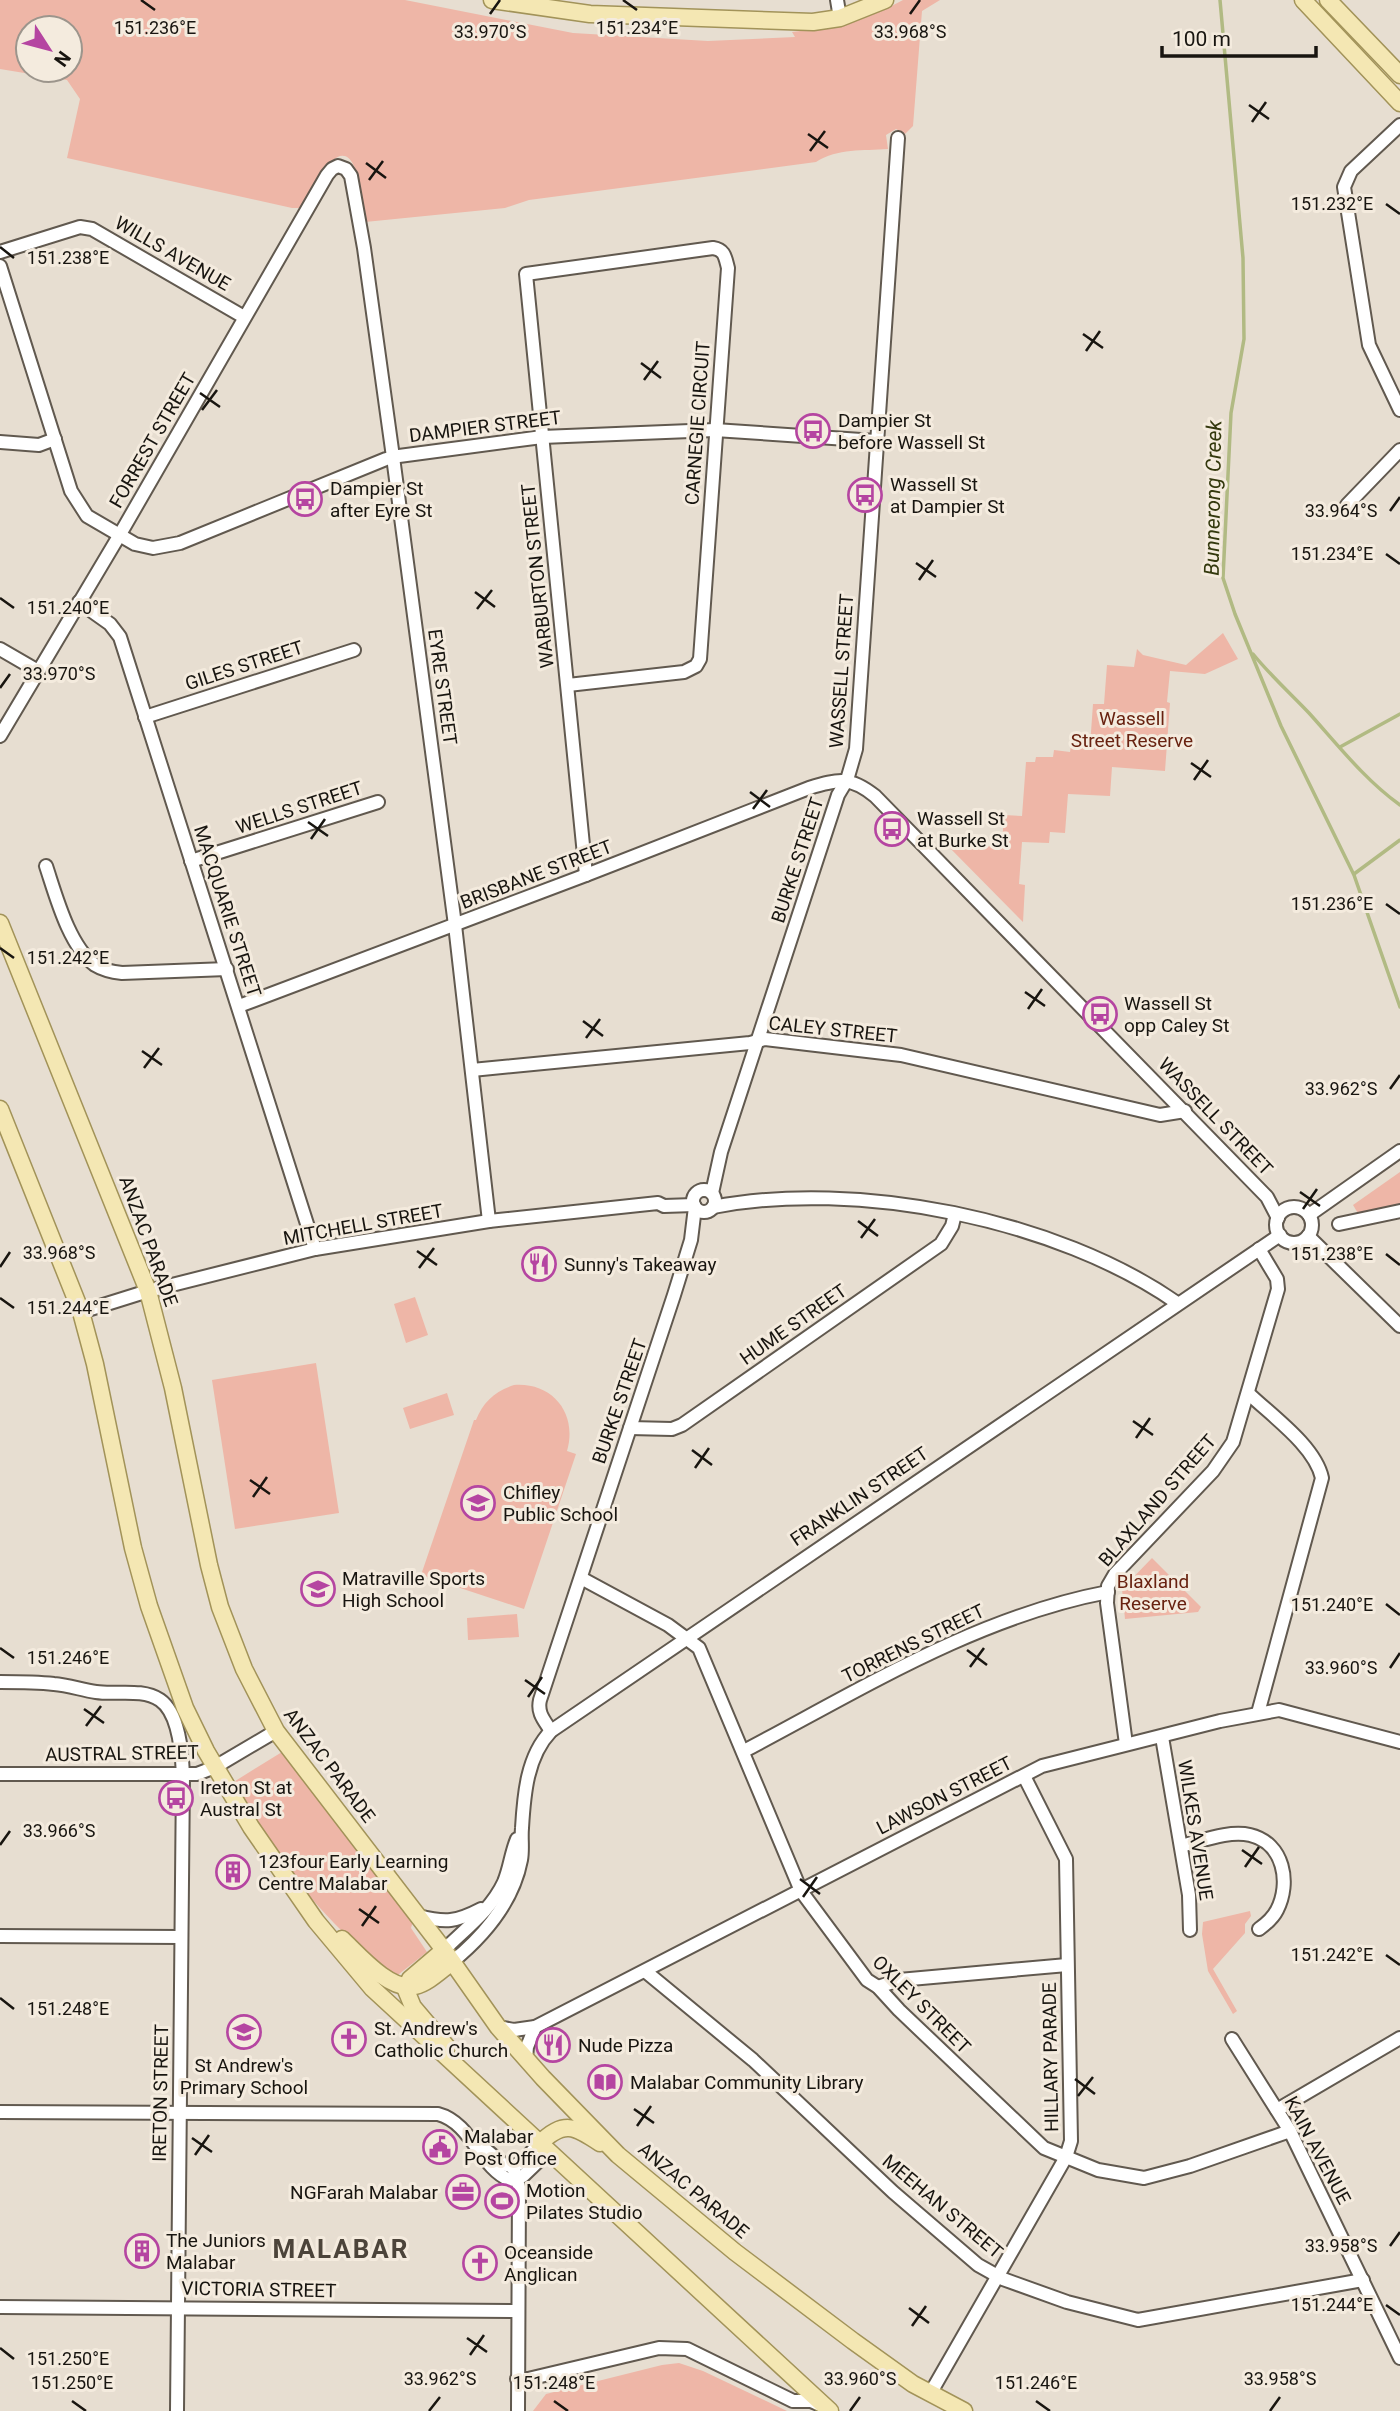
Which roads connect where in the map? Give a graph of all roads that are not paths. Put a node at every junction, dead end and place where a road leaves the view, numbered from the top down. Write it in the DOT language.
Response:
graph roads {
  1 [pos="492,0"];
  2 [pos="837,0"];
  3 [pos="885,0"];
  4 [pos="1303,0"];
  5 [pos="1328,0"];
  6 [pos="840,18"];
  7 [pos="1400,75"];
  8 [pos="1400,103"];
  9 [pos="1400,125"];
  10 [pos="898,138"];
  11 [pos="338,166"];
  12 [pos="0,252"];
  13 [pos="0,266"];
  14 [pos="526,274"];
  15 [pos="244,317"];
  16 [pos="1400,410"];
  17 [pos="715,430"];
  18 [pos="542,437"];
  19 [pos="55,439"];
  20 [pos="876,441"];
  21 [pos="0,442"];
  22 [pos="1400,450"];
  23 [pos="393,457"];
  24 [pos="1347,505"];
  25 [pos="119,536"];
  26 [pos="79,602"];
  27 [pos="0,649"];
  28 [pos="354,650"];
  29 [pos="38,671"];
  30 [pos="568,685"];
  31 [pos="145,716"];
  32 [pos="0,736"];
  33 [pos="847,780"];
  34 [pos="378,802"];
  35 [pos="191,861"];
  36 [pos="46,866"];
  37 [pos="586,875"];
  38 [pos="0,923"];
  39 [pos="455,925"];
  40 [pos="227,969"];
  41 [pos="239,1006"];
  42 [pos="758,1040"];
  43 [pos="472,1070"];
  44 [pos="0,1109"];
  45 [pos="1185,1111"];
  46 [pos="1400,1152"];
  47 [pos="1267,1197"];
  48 [pos="704,1200"];
  49 [pos="1290,1208"];
  50 [pos="1400,1211"];
  51 [pos="955,1214"];
  52 [pos="1309,1215"];
  53 [pos="1278,1218"];
  54 [pos="489,1221"];
  55 [pos="1339,1224"];
  56 [pos="1280,1235"];
  57 [pos="1308,1236"];
  58 [pos="315,1249"];
  59 [pos="1259,1249"];
  60 [pos="148,1292"];
  61 [pos="1177,1303"];
  62 [pos="81,1312"];
  63 [pos="1400,1326"];
  64 [pos="1248,1393"];
  65 [pos="630,1428"];
  66 [pos="581,1577"];
  67 [pos="1108,1592"];
  68 [pos="686,1637"];
  69 [pos="0,1682"];
  70 [pos="1258,1713"];
  71 [pos="276,1731"];
  72 [pos="551,1731"];
  73 [pos="1161,1737"];
  74 [pos="1400,1742"];
  75 [pos="1126,1744"];
  76 [pos="744,1751"];
  77 [pos="215,1767"];
  78 [pos="0,1773"];
  79 [pos="183,1775"];
  80 [pos="1024,1776"];
  81 [pos="521,1832"];
  82 [pos="1181,1846"];
  83 [pos="801,1891"];
  84 [pos="491,1903"];
  85 [pos="418,1916"];
  86 [pos="316,1921"];
  87 [pos="1259,1929"];
  88 [pos="1190,1930"];
  89 [pos="0,1937"];
  90 [pos="181,1937"];
  91 [pos="448,1956"];
  92 [pos="1067,1965"];
  93 [pos="645,1971"];
  94 [pos="406,1986"];
  95 [pos="878,1986"];
  96 [pos="498,2027"];
  97 [pos="534,2027"];
  98 [pos="1232,2039"];
  99 [pos="1400,2039"];
  100 [pos="526,2058"];
  101 [pos="543,2078"];
  102 [pos="473,2083"];
  103 [pos="1277,2110"];
  104 [pos="0,2112"];
  105 [pos="179,2113"];
  106 [pos="567,2127"];
  107 [pos="1290,2131"];
  108 [pos="544,2148"];
  109 [pos="618,2155"];
  110 [pos="1066,2157"];
  111 [pos="514,2173"];
  112 [pos="998,2276"];
  113 [pos="1363,2280"];
  114 [pos="0,2307"];
  115 [pos="178,2307"];
  116 [pos="517,2311"];
  117 [pos="1400,2358"];
  118 [pos="517,2379"];
  119 [pos="930,2394"];
  120 [pos="826,2409"];
  121 [pos="177,2411"];
  122 [pos="518,2411"];
  123 [pos="964,2411"];
  1 -- 6 [label="main road"];
  2 -- 6 [label="street"];
  3 -- 6 [label="main road"];
  4 -- 8 [label="main road"];
  5 -- 7 [label="main road"];
  9 -- 16 [label="street"];
  10 -- 20 [label="street, WASSELL STREET"];
  11 -- 15 [label="street, FORREST STREET"];
  11 -- 23 [label="street, EYRE STREET"];
  12 -- 15 [label="street, WILLS AVENUE"];
  13 -- 19 [label="street"];
  14 -- 17 [label="street, CARNEGIE CIRCUIT"];
  14 -- 18 [label="street, WARBURTON STREET"];
  15 -- 25 [label="street, FORREST STREET"];
  17 -- 18 [label="street, DAMPIER STREET"];
  17 -- 20 [label="street, DAMPIER STREET"];
  17 -- 30 [label="street, CARNEGIE CIRCUIT"];
  18 -- 23 [label="street, DAMPIER STREET"];
  18 -- 30 [label="street, WARBURTON STREET"];
  19 -- 21 [label="street"];
  19 -- 25 [label="street"];
  20 -- 33 [label="street, WASSELL STREET"];
  22 -- 24 [label="street"];
  23 -- 25 [label="street, DAMPIER STREET"];
  23 -- 39 [label="street, EYRE STREET"];
  25 -- 26 [label="street, FORREST STREET"];
  26 -- 29 [label="street, FORREST STREET"];
  26 -- 31 [label="street, MACQUARIE STREET"];
  27 -- 29 [label="street"];
  28 -- 31 [label="street, GILES STREET"];
  29 -- 32 [label="street, FORREST STREET"];
  30 -- 37 [label="street, WARBURTON STREET"];
  31 -- 35 [label="street, MACQUARIE STREET"];
  33 -- 37 [label="street, BRISBANE STREET"];
  33 -- 42 [label="street, BURKE STREET"];
  33 -- 45 [label="street, WASSELL STREET"];
  34 -- 35 [label="street, WELLS STREET"];
  35 -- 40 [label="street, MACQUARIE STREET"];
  36 -- 40 [label="street"];
  37 -- 39 [label="street, BRISBANE STREET"];
  38 -- 60 [label="main road, ANZAC PARADE"];
  39 -- 41 [label="street, BRISBANE STREET"];
  39 -- 43 [label="street, EYRE STREET"];
  40 -- 41 [label="street, MACQUARIE STREET"];
  41 -- 58 [label="street, MACQUARIE STREET"];
  42 -- 43 [label="street, CALEY STREET"];
  42 -- 45 [label="street, CALEY STREET"];
  42 -- 48 [label="street, BURKE STREET"];
  43 -- 54 [label="street, EYRE STREET"];
  44 -- 62 [label="main road"];
  45 -- 47 [label="street, WASSELL STREET"];
  46 -- 52 [label="street"];
  47 -- 49 [label="street, WASSELL STREET"];
  47 -- 53 [label="street, WASSELL STREET"];
  48 -- 51 [label="street, MITCHELL STREET"];
  48 -- 54 [label="street, MITCHELL STREET"];
  48 -- 65 [label="street, BURKE STREET"];
  49 -- 52 [label="street"];
  49 -- 53 [label="street"];
  50 -- 55 [label="street"];
  51 -- 61 [label="street, MITCHELL STREET"];
  51 -- 65 [label="street, HUME STREET"];
  52 -- 57 [label="street"];
  53 -- 56 [label="street"];
  54 -- 58 [label="street, MITCHELL STREET"];
  56 -- 57 [label="street"];
  56 -- 59 [label="street, FRANKLIN STREET"];
  57 -- 63 [label="street"];
  58 -- 60 [label="street, MITCHELL STREET"];
  59 -- 61 [label="street, FRANKLIN STREET"];
  59 -- 64 [label="street, BLAXLAND STREET"];
  60 -- 62 [label="street, MITCHELL STREET"];
  60 -- 71 [label="main road, ANZAC PARADE"];
  61 -- 68 [label="street, FRANKLIN STREET"];
  62 -- 77 [label="main road"];
  64 -- 67 [label="street, BLAXLAND STREET"];
  64 -- 70 [label="street"];
  65 -- 66 [label="street, BURKE STREET"];
  66 -- 68 [label="street"];
  66 -- 72 [label="street, BURKE STREET"];
  67 -- 75 [label="street, BLAXLAND STREET"];
  67 -- 76 [label="street, TORRENS STREET"];
  68 -- 72 [label="street, FRANKLIN STREET"];
  68 -- 76 [label="street, OXLEY STREET"];
  69 -- 79 [label="street, IRETON STREET"];
  70 -- 73 [label="street, LAWSON STREET"];
  70 -- 74 [label="street, LAWSON STREET"];
  71 -- 77 [label="street, AUSTRAL STREET"];
  71 -- 85 [label="main road, ANZAC PARADE"];
  72 -- 81 [label="street, FRANKLIN STREET"];
  73 -- 75 [label="street, LAWSON STREET"];
  73 -- 82 [label="street, WILKES AVENUE"];
  75 -- 80 [label="street, LAWSON STREET"];
  76 -- 83 [label="street, OXLEY STREET"];
  77 -- 79 [label="street, AUSTRAL STREET"];
  77 -- 86 [label="main road"];
  78 -- 79 [label="street, AUSTRAL STREET"];
  79 -- 90 [label="street, IRETON STREET"];
  80 -- 83 [label="street, LAWSON STREET"];
  80 -- 92 [label="street, HILLARY PARADE"];
  81 -- 84 [label="street, FRANKLIN STREET"];
  81 -- 91 [label="street, FRANKLIN STREET"];
  82 -- 87 [label="street"];
  82 -- 88 [label="street, WILKES AVENUE"];
  83 -- 93 [label="street, LAWSON STREET"];
  83 -- 95 [label="street, OXLEY STREET"];
  84 -- 85 [label="street"];
  84 -- 91 [label="street, FRANKLIN STREET"];
  85 -- 91 [label="main road, ANZAC PARADE"];
  86 -- 94 [label="main road"];
  86 -- 102 [label="main road"];
  89 -- 90 [label="street"];
  90 -- 105 [label="street, IRETON STREET"];
  91 -- 94 [label="main road"];
  91 -- 96 [label="main road, ANZAC PARADE"];
  92 -- 95 [label="street"];
  92 -- 110 [label="street, HILLARY PARADE"];
  93 -- 97 [label="street, LAWSON STREET"];
  93 -- 112 [label="street, MEEHAN STREET"];
  94 -- 102 [label="main road"];
  95 -- 110 [label="street, OXLEY STREET"];
  96 -- 97 [label="street, LAWSON STREET"];
  96 -- 100 [label="main road, ANZAC PARADE"];
  97 -- 100 [label="street"];
  98 -- 103 [label="street, KAIN AVENUE"];
  99 -- 103 [label="street"];
  100 -- 101 [label="main road, ANZAC PARADE"];
  101 -- 106 [label="main road"];
  101 -- 109 [label="main road, ANZAC PARADE"];
  102 -- 108 [label="main road"];
  103 -- 107 [label="street, KAIN AVENUE"];
  104 -- 105 [label="street"];
  105 -- 111 [label="street"];
  105 -- 115 [label="street, IRETON STREET"];
  106 -- 108 [label="main road"];
  106 -- 109 [label="main road"];
  107 -- 110 [label="street, OXLEY STREET"];
  107 -- 113 [label="street, KAIN AVENUE"];
  108 -- 111 [label="street"];
  108 -- 120 [label="main road"];
  109 -- 119 [label="main road, ANZAC PARADE"];
  110 -- 112 [label="street, HILLARY PARADE"];
  111 -- 116 [label="street"];
  112 -- 113 [label="street, MEEHAN STREET"];
  112 -- 119 [label="street, HILLARY PARADE"];
  113 -- 117 [label="street, KAIN AVENUE"];
  114 -- 115 [label="street, VICTORIA STREET"];
  115 -- 116 [label="street, VICTORIA STREET"];
  115 -- 121 [label="street, IRETON STREET"];
  116 -- 118 [label="street"];
  118 -- 120 [label="street"];
  118 -- 122 [label="street"];
  119 -- 123 [label="main road, ANZAC PARADE"];
}
